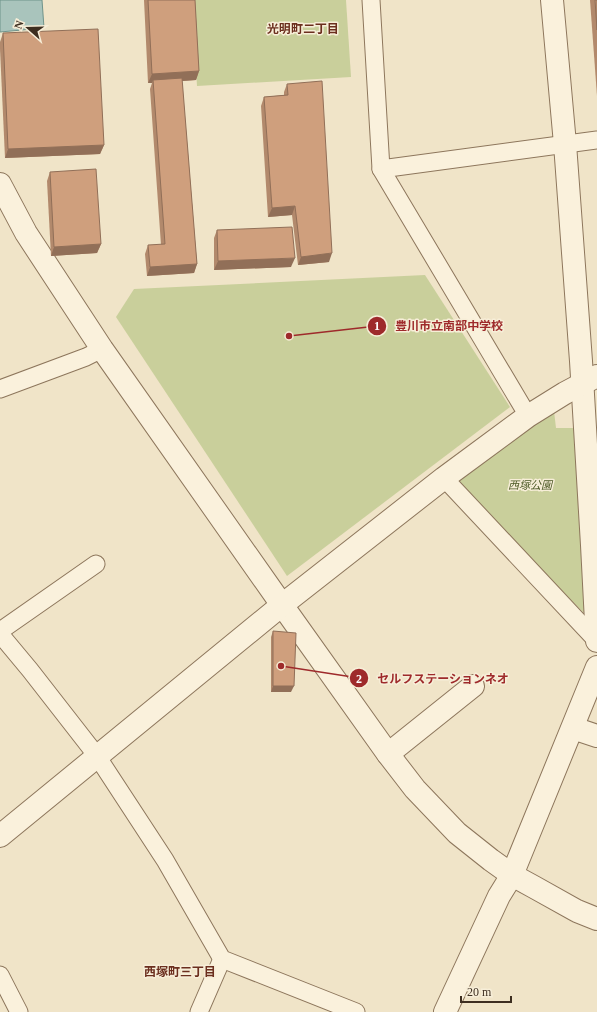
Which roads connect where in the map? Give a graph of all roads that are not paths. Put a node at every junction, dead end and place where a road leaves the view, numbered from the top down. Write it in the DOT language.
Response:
graph roads {
  1 [pos="371,0"];
  2 [pos="552,0"];
  3 [pos="597,140"];
  4 [pos="565,144"];
  5 [pos="381,169"];
  6 [pos="0,184"];
  7 [pos="102,349"];
  8 [pos="589,380"];
  9 [pos="0,388"];
  10 [pos="528,416"];
  11 [pos="444,478"];
  12 [pos="593,493"];
  13 [pos="595,545"];
  14 [pos="96,564"];
  15 [pos="282,605"];
  16 [pos="0,631"];
  17 [pos="0,634"];
  18 [pos="597,640"];
  19 [pos="597,667"];
  20 [pos="473,686"];
  21 [pos="573,728"];
  22 [pos="597,736"];
  23 [pos="388,754"];
  24 [pos="97,756"];
  25 [pos="0,836"];
  26 [pos="512,874"];
  27 [pos="597,919"];
  28 [pos="222,958"];
  29 [pos="0,975"];
  30 [pos="19,1012"];
  31 [pos="199,1012"];
  32 [pos="356,1012"];
  33 [pos="445,1012"];
  1 -- 5 [label="street"];
  2 -- 4 [label="street"];
  3 -- 4 [label="street"];
  4 -- 5 [label="street"];
  4 -- 8 [label="street"];
  5 -- 10 [label="street"];
  6 -- 7 [label="street"];
  7 -- 9 [label="street"];
  7 -- 15 [label="street"];
  8 -- 10 [label="street"];
  8 -- 12 [label="street"];
  10 -- 11 [label="street"];
  11 -- 15 [label="street"];
  11 -- 18 [label="street"];
  12 -- 13 [label="street"];
  13 -- 18 [label="street"];
  14 -- 16 [label="street"];
  15 -- 23 [label="street"];
  15 -- 24 [label="street"];
  17 -- 24 [label="street"];
  19 -- 21 [label="street"];
  20 -- 23 [label="street"];
  21 -- 22 [label="street"];
  21 -- 26 [label="street"];
  23 -- 26 [label="street"];
  24 -- 25 [label="street"];
  24 -- 28 [label="street"];
  26 -- 27 [label="street"];
  26 -- 33 [label="street"];
  28 -- 31 [label="street"];
  28 -- 32 [label="street"];
  29 -- 30 [label="street"];
}
